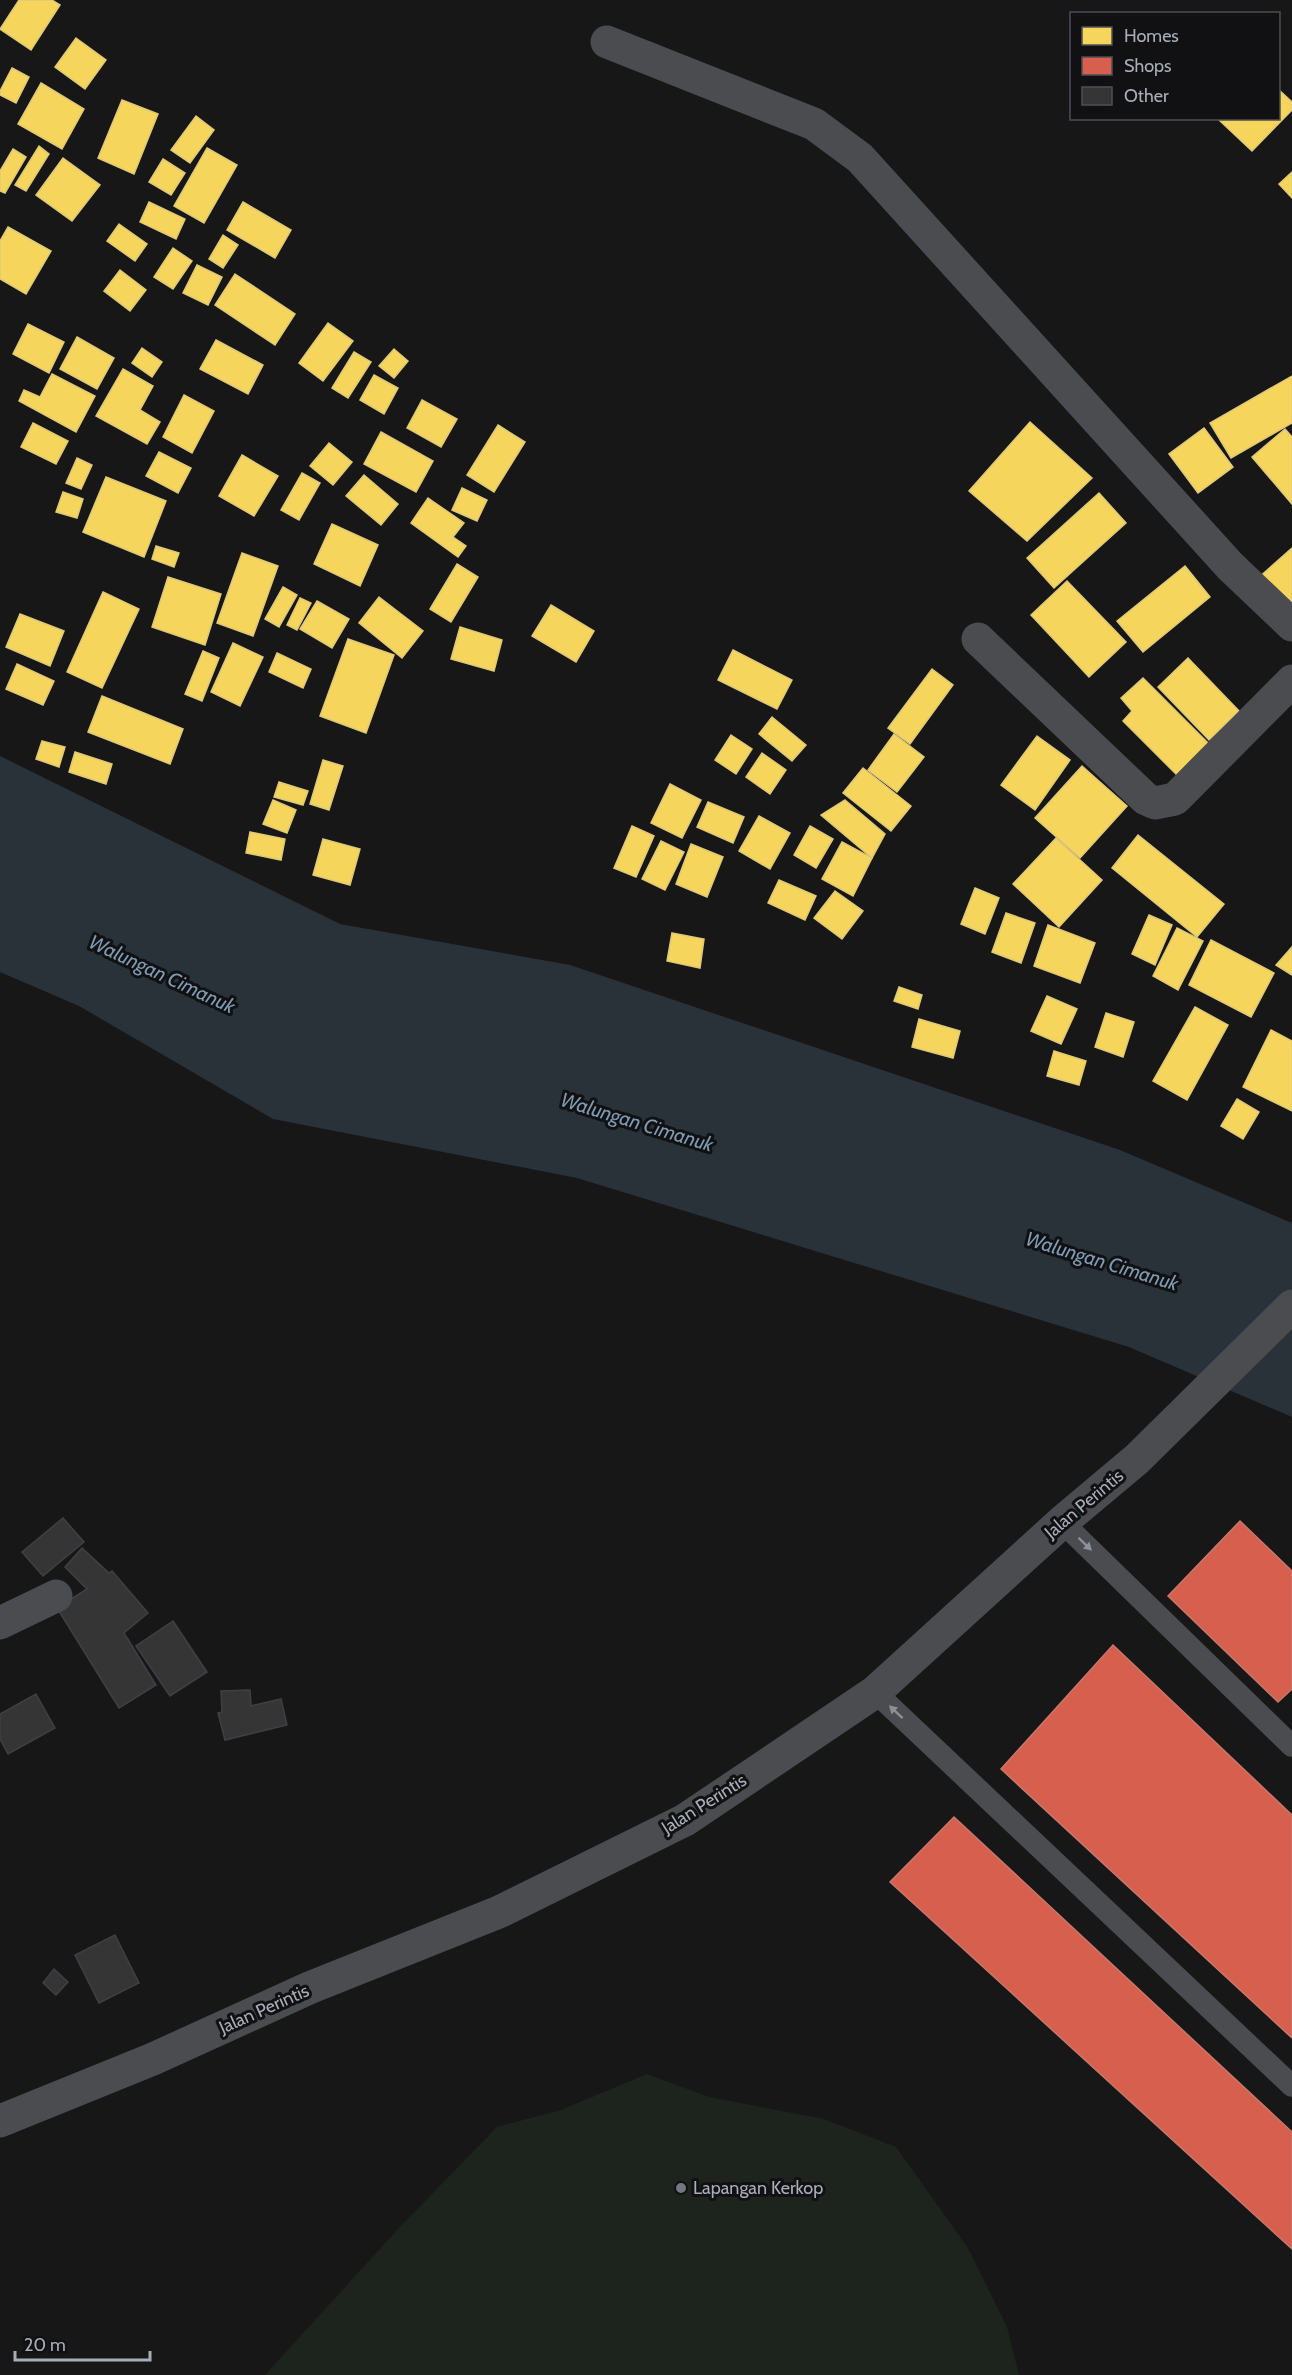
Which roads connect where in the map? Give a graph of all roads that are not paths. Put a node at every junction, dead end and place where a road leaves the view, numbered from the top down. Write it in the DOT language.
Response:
graph roads {
  1 [pos="607,42"];
  2 [pos="1292,625"];
  3 [pos="978,639"];
  4 [pos="1292,681"];
  5 [pos="1292,1306"];
  6 [pos="1062,1522"];
  7 [pos="56,1596"];
  8 [pos="0,1623"];
  9 [pos="875,1692"];
  10 [pos="1287,1732"];
  11 [pos="1292,2086"];
  12 [pos="0,2121"];
  1 -- 2 [label="street"];
  3 -- 4 [label="street"];
  5 -- 6 [label="street, Jalan Perintis"];
  6 -- 9 [label="street, Jalan Perintis"];
  6 -- 10 [label="lane, one-way"];
  7 -- 8 [label="street"];
  11 -- 9 [label="lane, one-way"];
  9 -- 12 [label="street, Jalan Perintis"];
}
